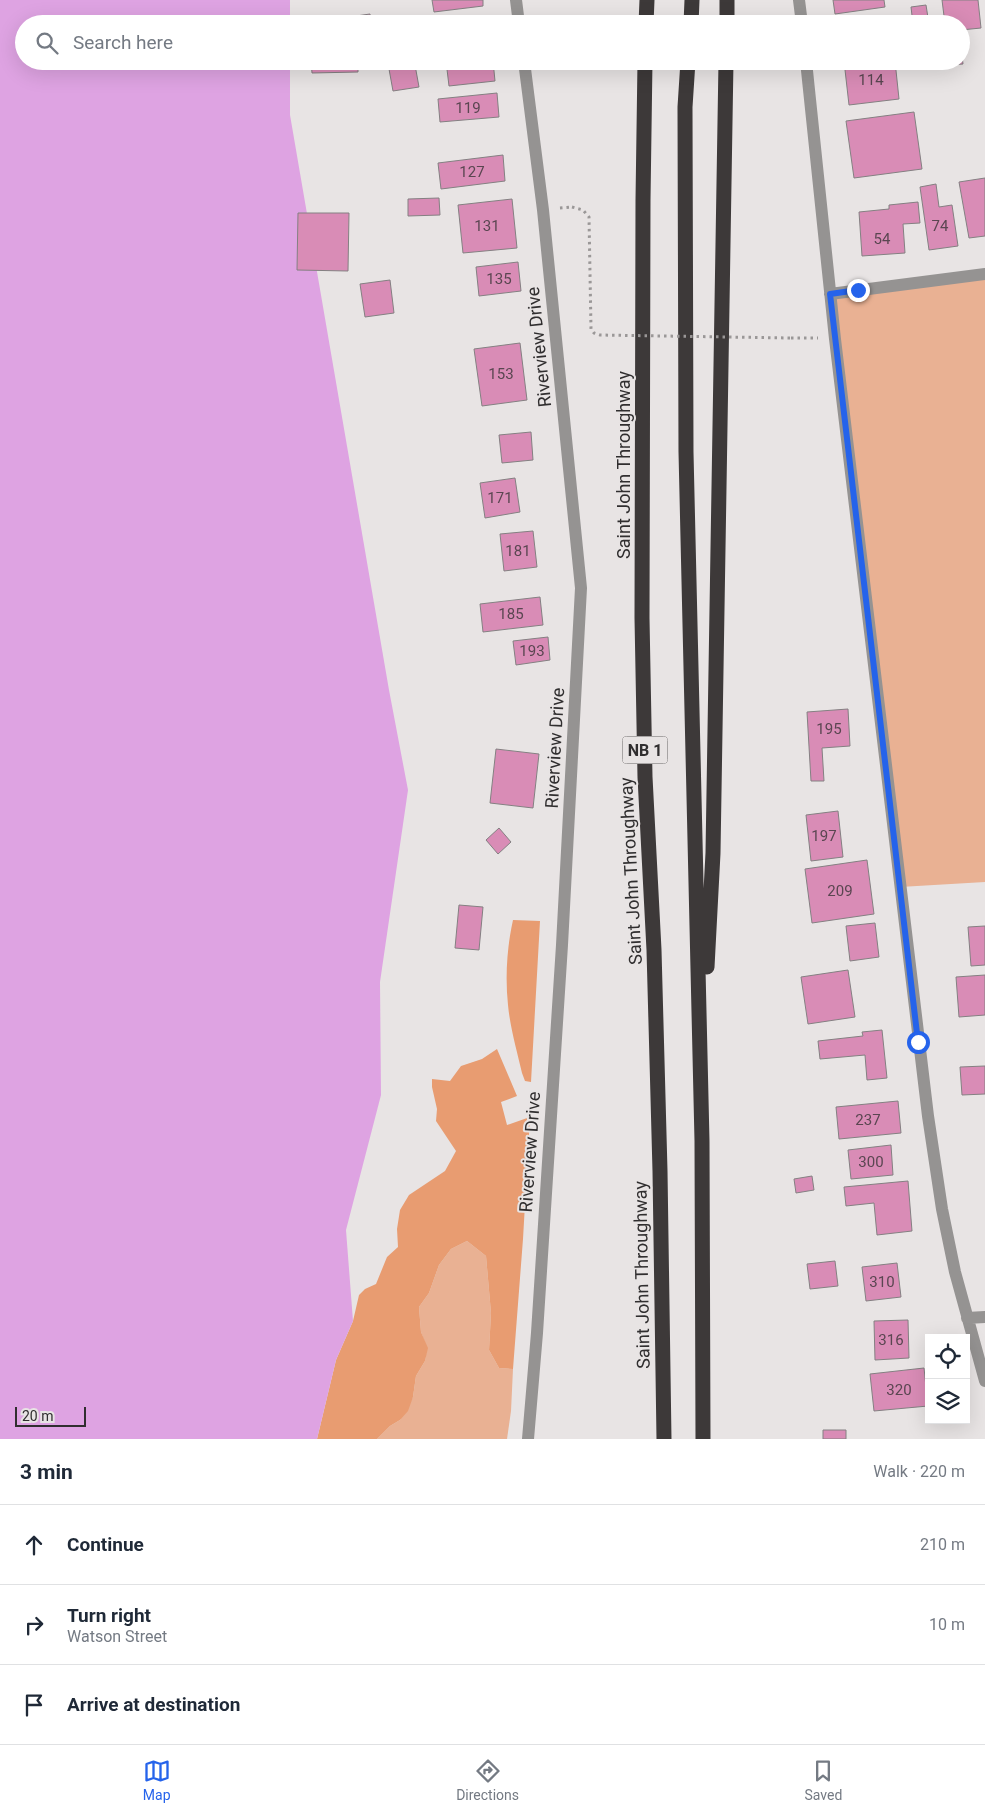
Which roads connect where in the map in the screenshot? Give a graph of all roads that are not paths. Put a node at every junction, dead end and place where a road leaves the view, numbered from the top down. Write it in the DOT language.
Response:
graph roads {
  1 [pos="516,0"];
  2 [pos="646,0"];
  3 [pos="692,0"];
  4 [pos="728,0"];
  5 [pos="799,0"];
  6 [pos="518,15"];
  7 [pos="646,15"];
  8 [pos="691,15"];
  9 [pos="727,15"];
  10 [pos="801,15"];
  11 [pos="525,70"];
  12 [pos="645,70"];
  13 [pos="687,70"];
  14 [pos="726,70"];
  15 [pos="807,70"];
  16 [pos="985,274"];
  17 [pos="830,294"];
  18 [pos="700,1075"];
  19 [pos="985,1317"];
  20 [pos="966,1318"];
  21 [pos="985,1381"];
  22 [pos="528,1439"];
  23 [pos="664,1439"];
  24 [pos="703,1439"];
  1 -- 6 [label="street"];
  2 -- 7 [label="highway"];
  3 -- 8 [label="highway"];
  4 -- 9 [label="highway"];
  5 -- 10 [label="street"];
  11 -- 22 [label="street, Riverview Drive"];
  12 -- 23 [label="highway, Saint John Throughway / NB 1"];
  13 -- 18 [label="highway, NB 1"];
  14 -- 18 [label="highway"];
  15 -- 17 [label="street"];
  16 -- 17 [label="street"];
  17 -- 20 [label="street"];
  18 -- 24 [label="highway, NB 1"];
  19 -- 20 [label="street"];
  20 -- 21 [label="street"];
}
